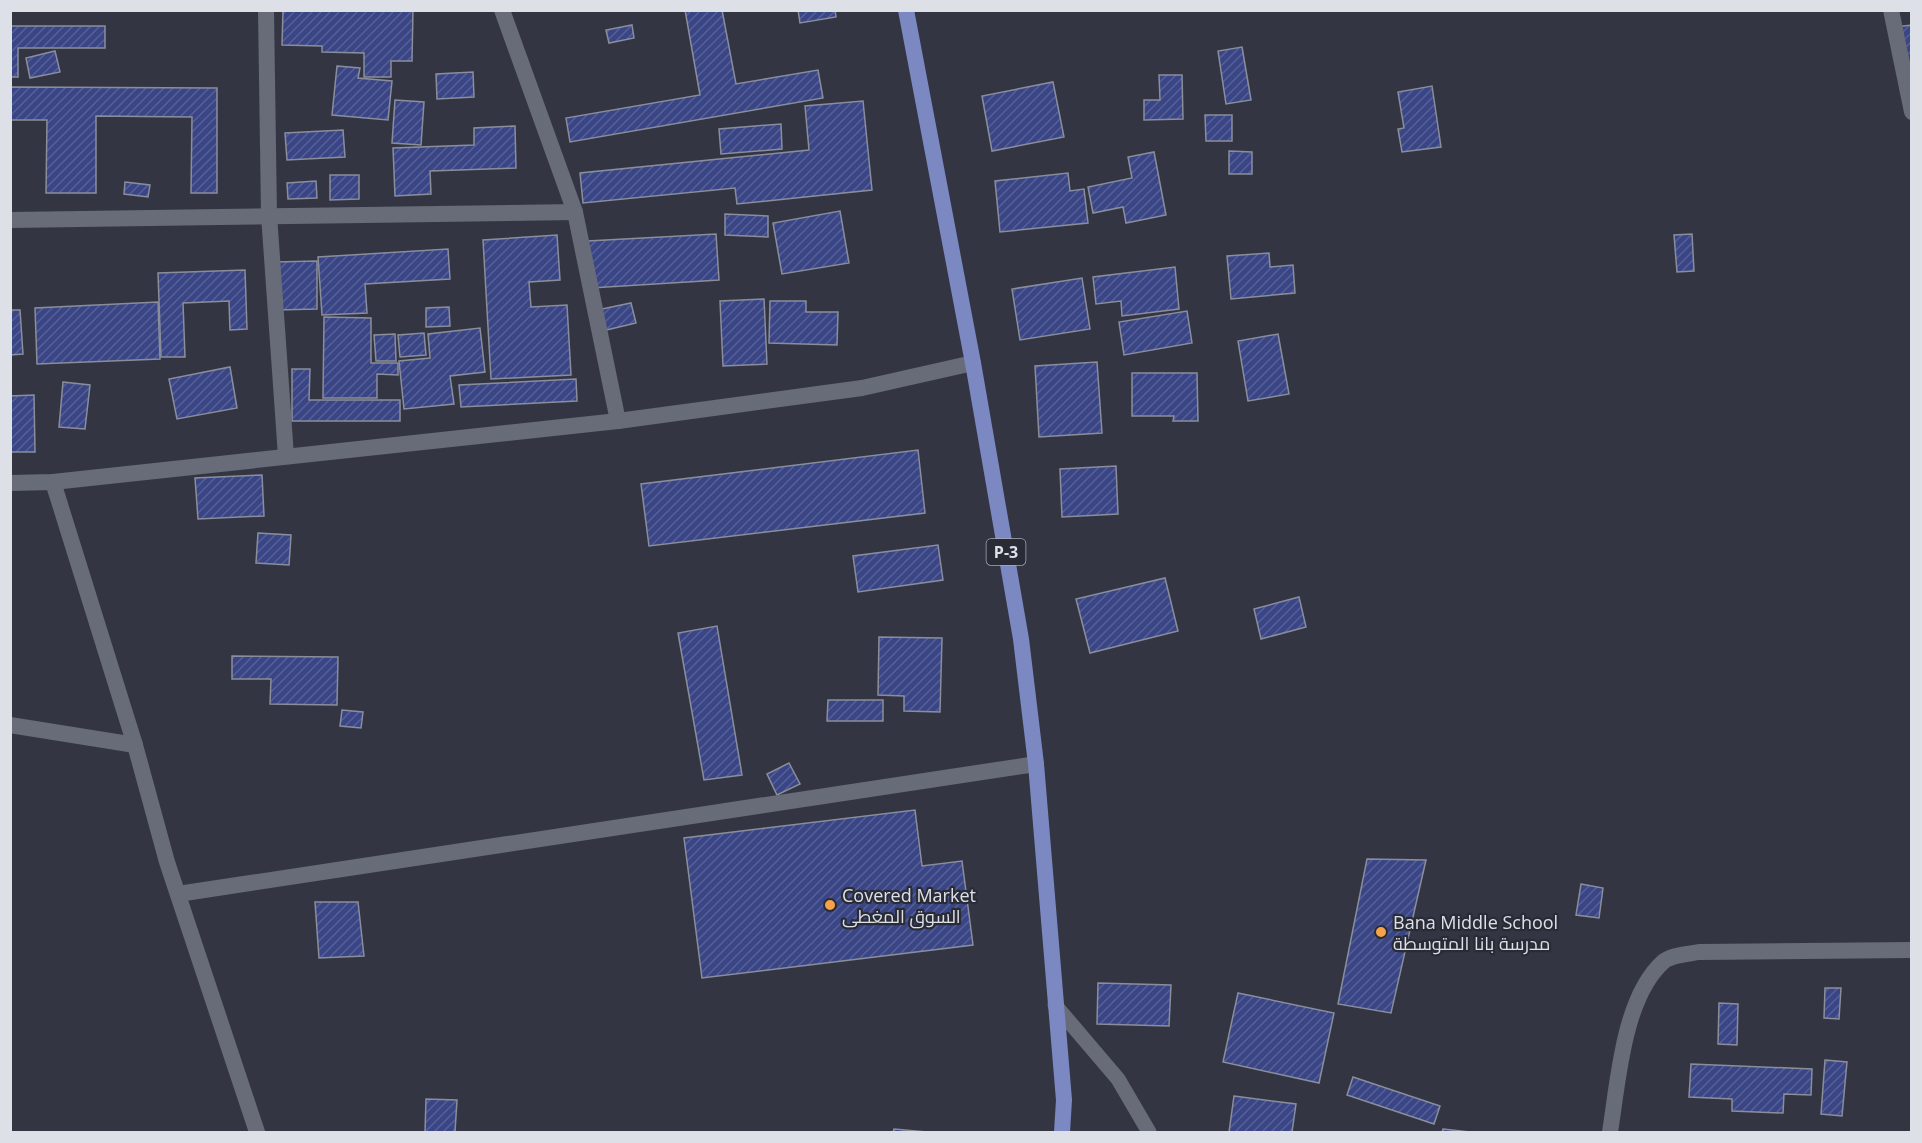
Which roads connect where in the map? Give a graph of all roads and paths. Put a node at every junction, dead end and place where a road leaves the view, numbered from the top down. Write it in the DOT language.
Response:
graph roads {
  1 [pos="266,10"];
  2 [pos="502,10"];
  3 [pos="906,10"];
  4 [pos="1891,10"];
  5 [pos="1911,112"];
  6 [pos="575,212"];
  7 [pos="269,215"];
  8 [pos="10,220"];
  9 [pos="973,363"];
  10 [pos="618,421"];
  11 [pos="286,456"];
  12 [pos="53,482"];
  13 [pos="10,483"];
  14 [pos="10,725"];
  15 [pos="135,745"];
  16 [pos="1036,764"];
  17 [pos="178,894"];
  18 [pos="1911,950"];
  19 [pos="1055,1005"];
  20 [pos="1064,1100"];
  21 [pos="257,1132"];
  22 [pos="1062,1132"];
  23 [pos="1074,1132"];
  24 [pos="1149,1132"];
  25 [pos="1610,1132"];
  1 -- 7 [label="street"];
  2 -- 6 [label="street"];
  3 -- 9 [label="main road, P-3"];
  4 -- 5 [label="street"];
  6 -- 7 [label="street"];
  6 -- 10 [label="street"];
  7 -- 8 [label="street"];
  7 -- 11 [label="street"];
  9 -- 10 [label="street"];
  9 -- 16 [label="main road, P-3"];
  10 -- 11 [label="street"];
  11 -- 12 [label="street"];
  12 -- 13 [label="street"];
  12 -- 15 [label="street"];
  14 -- 15 [label="street"];
  15 -- 17 [label="street"];
  16 -- 17 [label="street"];
  16 -- 19 [label="main road, P-3"];
  17 -- 21 [label="street"];
  18 -- 25 [label="street"];
  19 -- 20 [label="main road, P-3"];
  19 -- 24 [label="lane"];
  20 -- 22 [label="main road, P-3"];
  20 -- 23 [label="main road, P-3"];
}
